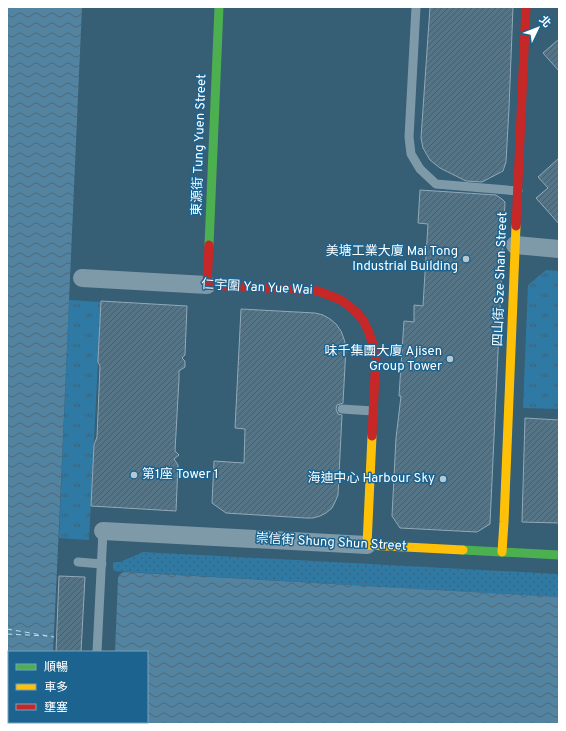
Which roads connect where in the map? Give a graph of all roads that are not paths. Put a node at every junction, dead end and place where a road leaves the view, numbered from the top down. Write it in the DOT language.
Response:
graph roads {
  1 [pos="220,7"];
  2 [pos="416,7"];
  3 [pos="526,7"];
  4 [pos="518,191"];
  5 [pos="515,245"];
  6 [pos="559,249"];
  7 [pos="82,278"];
  8 [pos="207,285"];
  9 [pos="342,410"];
  10 [pos="373,411"];
  11 [pos="103,531"];
  12 [pos="367,545"];
  13 [pos="502,552"];
  14 [pos="559,555"];
  15 [pos="78,562"];
  16 [pos="102,564"];
  17 [pos="97,651"];
  1 -- 8 [label="street, 東源街 Tung Yuen Street"];
  2 -- 4 [label="lane"];
  3 -- 4 [label="street, 四山街 Sze Shan Street"];
  4 -- 5 [label="street, 四山街 Sze Shan Street"];
  5 -- 6 [label="street"];
  5 -- 13 [label="street, 四山街 Sze Shan Street"];
  7 -- 8 [label="street, 仁宇圍 Yan Yue Wai"];
  8 -- 10 [label="street, 仁宇圍 Yan Yue Wai"];
  9 -- 10 [label="lane"];
  10 -- 12 [label="street, 仁宇圍 Yan Yue Wai"];
  11 -- 12 [label="street, 崇信街 Shung Shun Street"];
  11 -- 16 [label="lane"];
  12 -- 13 [label="street, 崇信街 Shung Shun Street"];
  13 -- 14 [label="street, 崇信街 Shung Shun Street"];
  15 -- 16 [label="lane"];
  16 -- 17 [label="lane"];
}
